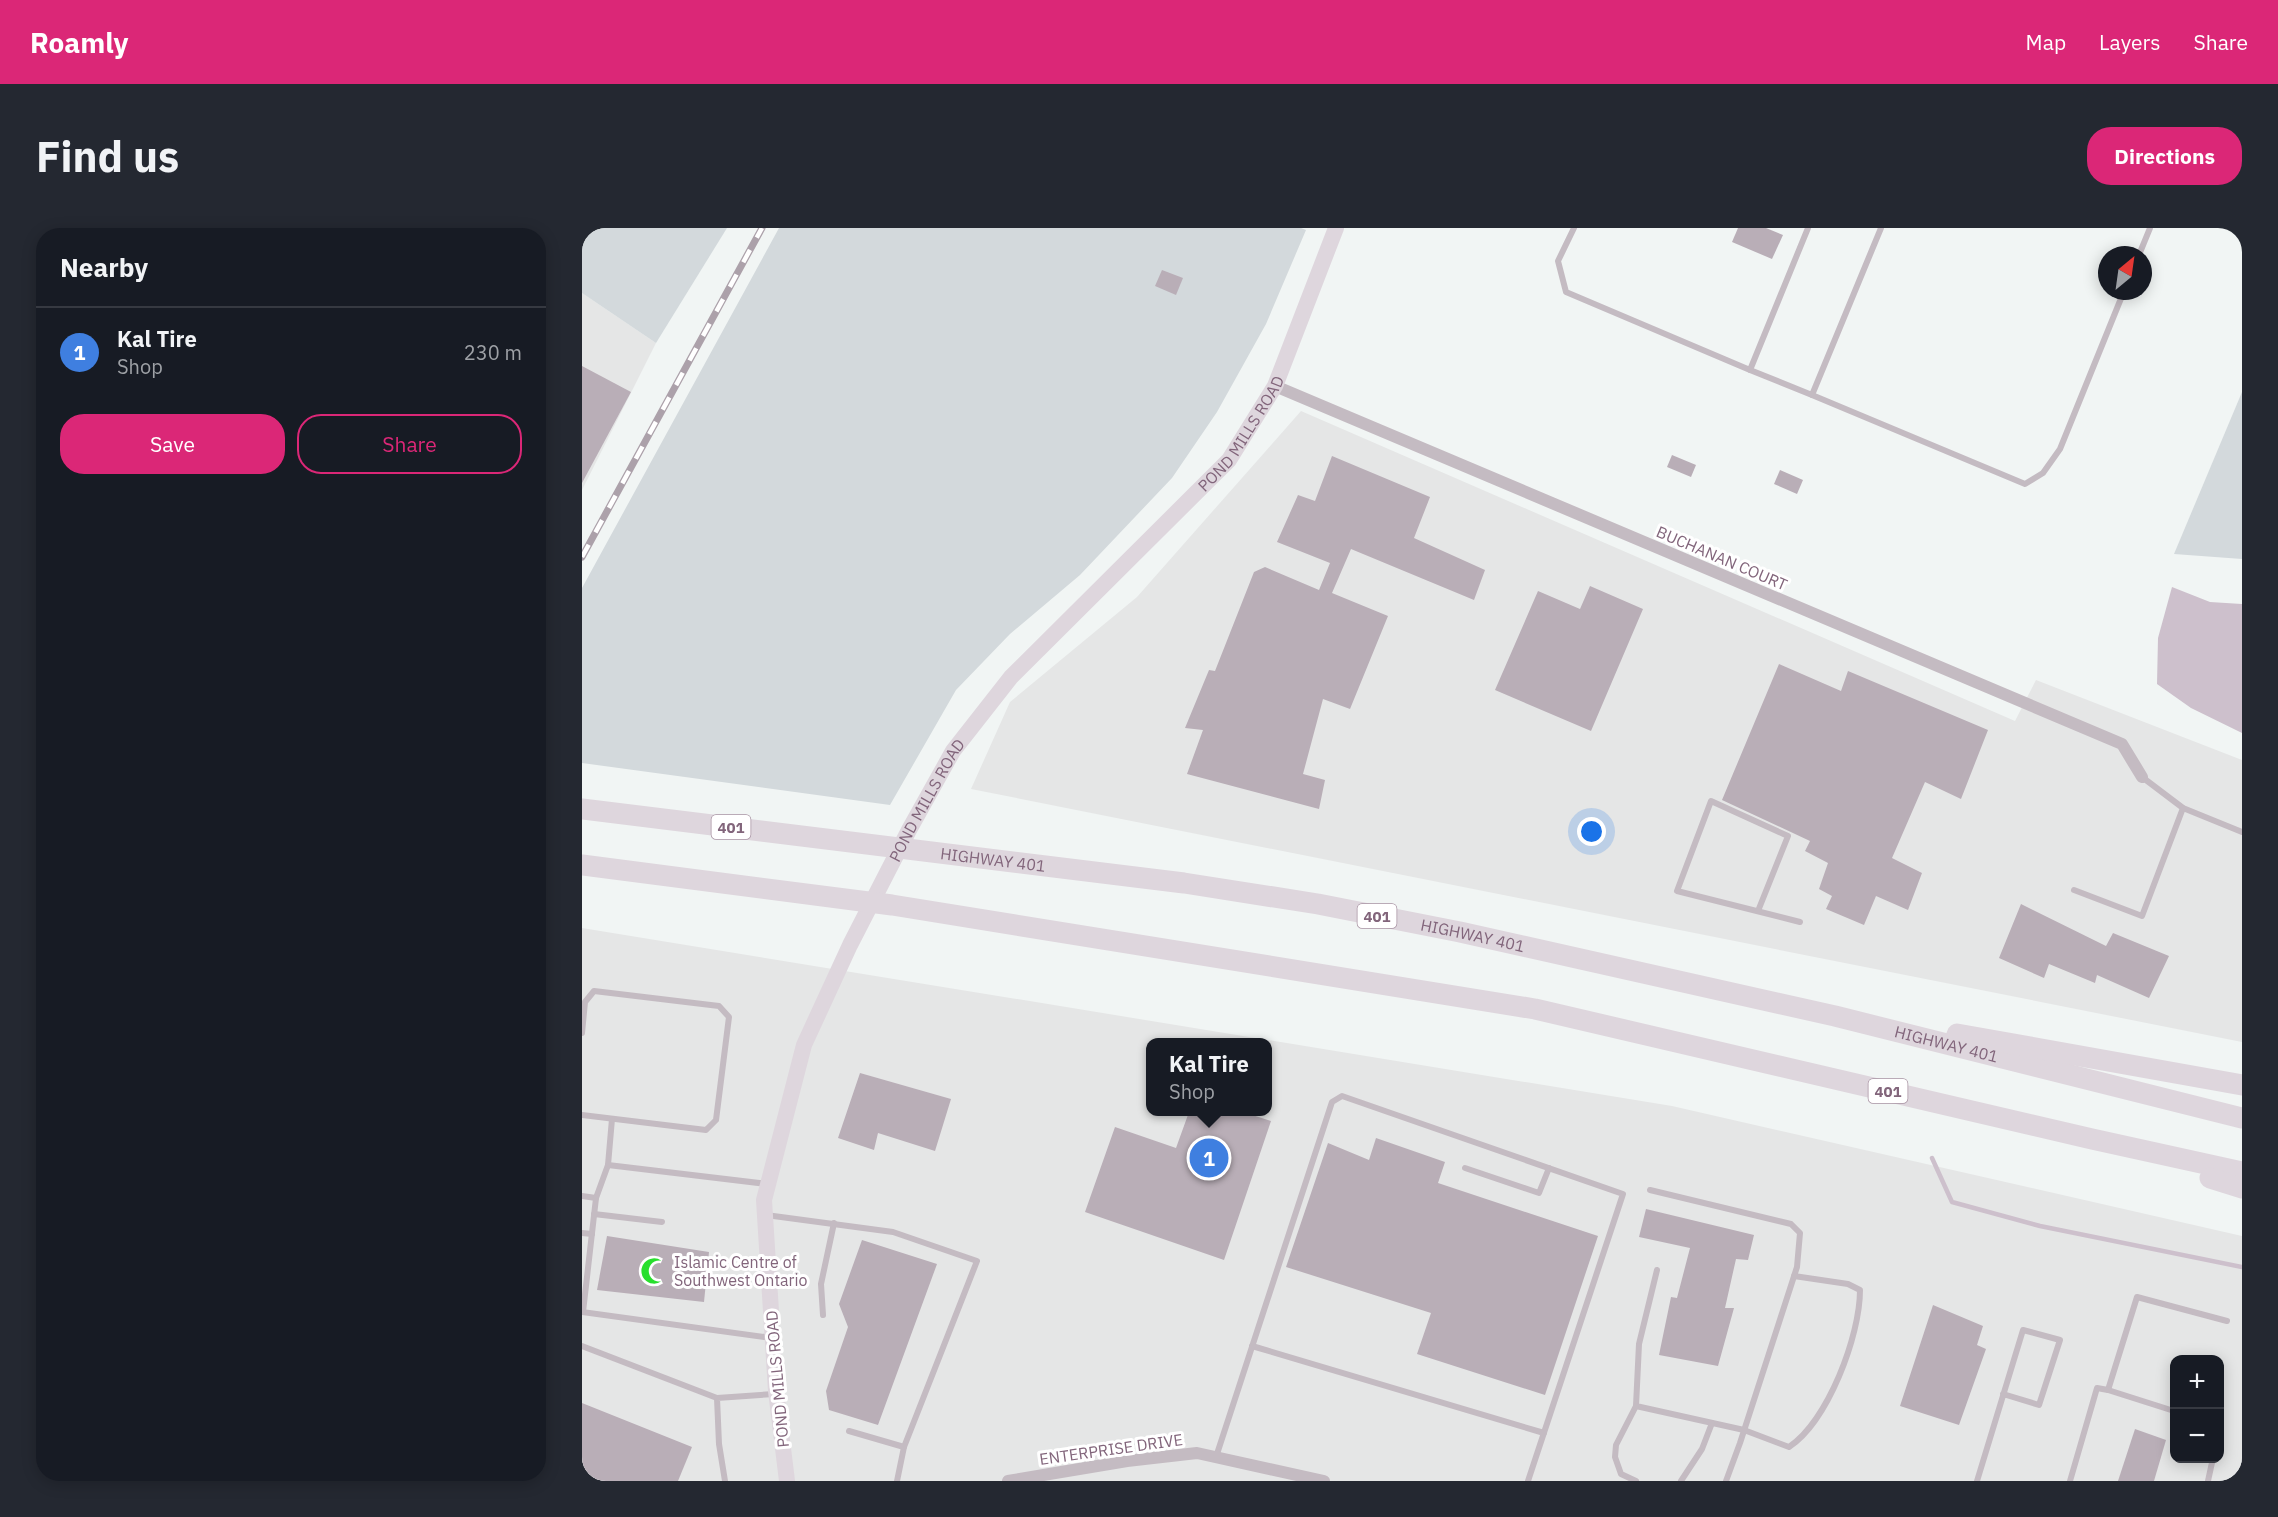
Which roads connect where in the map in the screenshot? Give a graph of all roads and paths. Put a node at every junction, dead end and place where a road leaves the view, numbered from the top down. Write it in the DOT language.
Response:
graph roads {
  1 [pos="1336,228"];
  2 [pos="1574,228"];
  3 [pos="1808,228"];
  4 [pos="1881,228"];
  5 [pos="2150,228"];
  6 [pos="2143,246"];
  7 [pos="2120,300"];
  8 [pos="1750,370"];
  9 [pos="1275,387"];
  10 [pos="1812,395"];
  11 [pos="2142,777"];
  12 [pos="2183,808"];
  13 [pos="582,809"];
  14 [pos="2242,832"];
  15 [pos="582,866"];
  16 [pos="2074,890"];
  17 [pos="1758,911"];
  18 [pos="1800,922"];
  19 [pos="1835,1016"];
  20 [pos="582,1033"];
  21 [pos="2242,1085"];
  22 [pos="582,1115"];
  23 [pos="2242,1118"];
  24 [pos="612,1119"];
  25 [pos="2092,1139"];
  26 [pos="608,1165"];
  27 [pos="1465,1168"];
  28 [pos="1549,1168"];
  29 [pos="2242,1172"];
  30 [pos="767,1184"];
  31 [pos="2242,1188"];
  32 [pos="1650,1190"];
  33 [pos="582,1196"];
  34 [pos="596,1198"];
  35 [pos="594,1214"];
  36 [pos="765,1214"];
  37 [pos="663,1222"];
  38 [pos="834,1223"];
  39 [pos="582,1233"];
  40 [pos="592,1234"];
  41 [pos="1657,1270"];
  42 [pos="585,1272"];
  43 [pos="1794,1276"];
  44 [pos="582,1312"];
  45 [pos="822,1315"];
  46 [pos="2227,1321"];
  47 [pos="773,1338"];
  48 [pos="582,1346"];
  49 [pos="1252,1346"];
  50 [pos="2108,1390"];
  51 [pos="777,1394"];
  52 [pos="2003,1394"];
  53 [pos="717,1398"];
  54 [pos="1636,1406"];
  55 [pos="2170,1409"];
  56 [pos="1712,1423"];
  57 [pos="1744,1430"];
  58 [pos="849,1431"];
  59 [pos="1544,1433"];
  60 [pos="904,1447"];
  61 [pos="1216,1457"];
  62 [pos="2212,1463"];
  63 [pos="1286,1477"];
  64 [pos="725,1481"];
  65 [pos="787,1481"];
  66 [pos="897,1481"];
  67 [pos="1008,1481"];
  68 [pos="1324,1481"];
  69 [pos="1528,1481"];
  70 [pos="1635,1481"];
  71 [pos="1682,1481"];
  72 [pos="1726,1481"];
  73 [pos="1977,1481"];
  74 [pos="2070,1481"];
  75 [pos="2208,1481"];
  1 -- 9 [label="main road, POND MILLS ROAD"];
  2 -- 8 [label="lane"];
  3 -- 8 [label="lane"];
  4 -- 10 [label="lane"];
  5 -- 6 [label="lane"];
  7 -- 10 [label="lane"];
  8 -- 10 [label="lane"];
  9 -- 11 [label="street, BUCHANAN COURT"];
  9 -- 30 [label="main road, POND MILLS ROAD"];
  11 -- 12 [label="lane"];
  12 -- 14 [label="lane"];
  12 -- 16 [label="lane"];
  13 -- 19 [label="highway, HIGHWAY 401 / 401"];
  15 -- 25 [label="highway, 401"];
  17 -- 17 [label="lane"];
  17 -- 18 [label="lane"];
  19 -- 21 [label="highway"];
  19 -- 23 [label="highway, HIGHWAY 401 / 401"];
  20 -- 24 [label="lane"];
  22 -- 24 [label="lane"];
  24 -- 26 [label="lane"];
  25 -- 29 [label="highway, 401"];
  25 -- 31 [label="highway"];
  26 -- 30 [label="lane"];
  26 -- 34 [label="lane"];
  27 -- 28 [label="lane"];
  28 -- 49 [label="lane"];
  28 -- 59 [label="lane"];
  30 -- 36 [label="main road, POND MILLS ROAD"];
  32 -- 43 [label="lane"];
  33 -- 34 [label="lane"];
  34 -- 35 [label="lane"];
  35 -- 37 [label="lane"];
  35 -- 40 [label="lane"];
  36 -- 38 [label="lane"];
  36 -- 47 [label="main road, POND MILLS ROAD"];
  38 -- 45 [label="lane"];
  38 -- 60 [label="lane"];
  39 -- 40 [label="lane"];
  40 -- 42 [label="lane"];
  41 -- 54 [label="lane"];
  42 -- 44 [label="lane"];
  43 -- 57 [label="lane"];
  43 -- 57 [label="lane"];
  44 -- 47 [label="lane"];
  46 -- 50 [label="lane"];
  47 -- 51 [label="main road, POND MILLS ROAD"];
  48 -- 53 [label="lane"];
  49 -- 59 [label="lane"];
  49 -- 61 [label="lane"];
  50 -- 55 [label="lane"];
  50 -- 74 [label="lane"];
  51 -- 53 [label="lane"];
  51 -- 65 [label="main road, POND MILLS ROAD"];
  52 -- 52 [label="lane"];
  52 -- 73 [label="lane"];
  53 -- 64 [label="lane"];
  54 -- 56 [label="lane"];
  54 -- 70 [label="lane"];
  56 -- 57 [label="lane"];
  56 -- 71 [label="lane"];
  57 -- 72 [label="lane"];
  58 -- 60 [label="lane"];
  59 -- 69 [label="lane"];
  60 -- 66 [label="lane"];
  61 -- 63 [label="street, ENTERPRISE DRIVE"];
  61 -- 67 [label="street, ENTERPRISE DRIVE"];
  62 -- 75 [label="lane"];
  63 -- 68 [label="street, ENTERPRISE DRIVE"];
}
